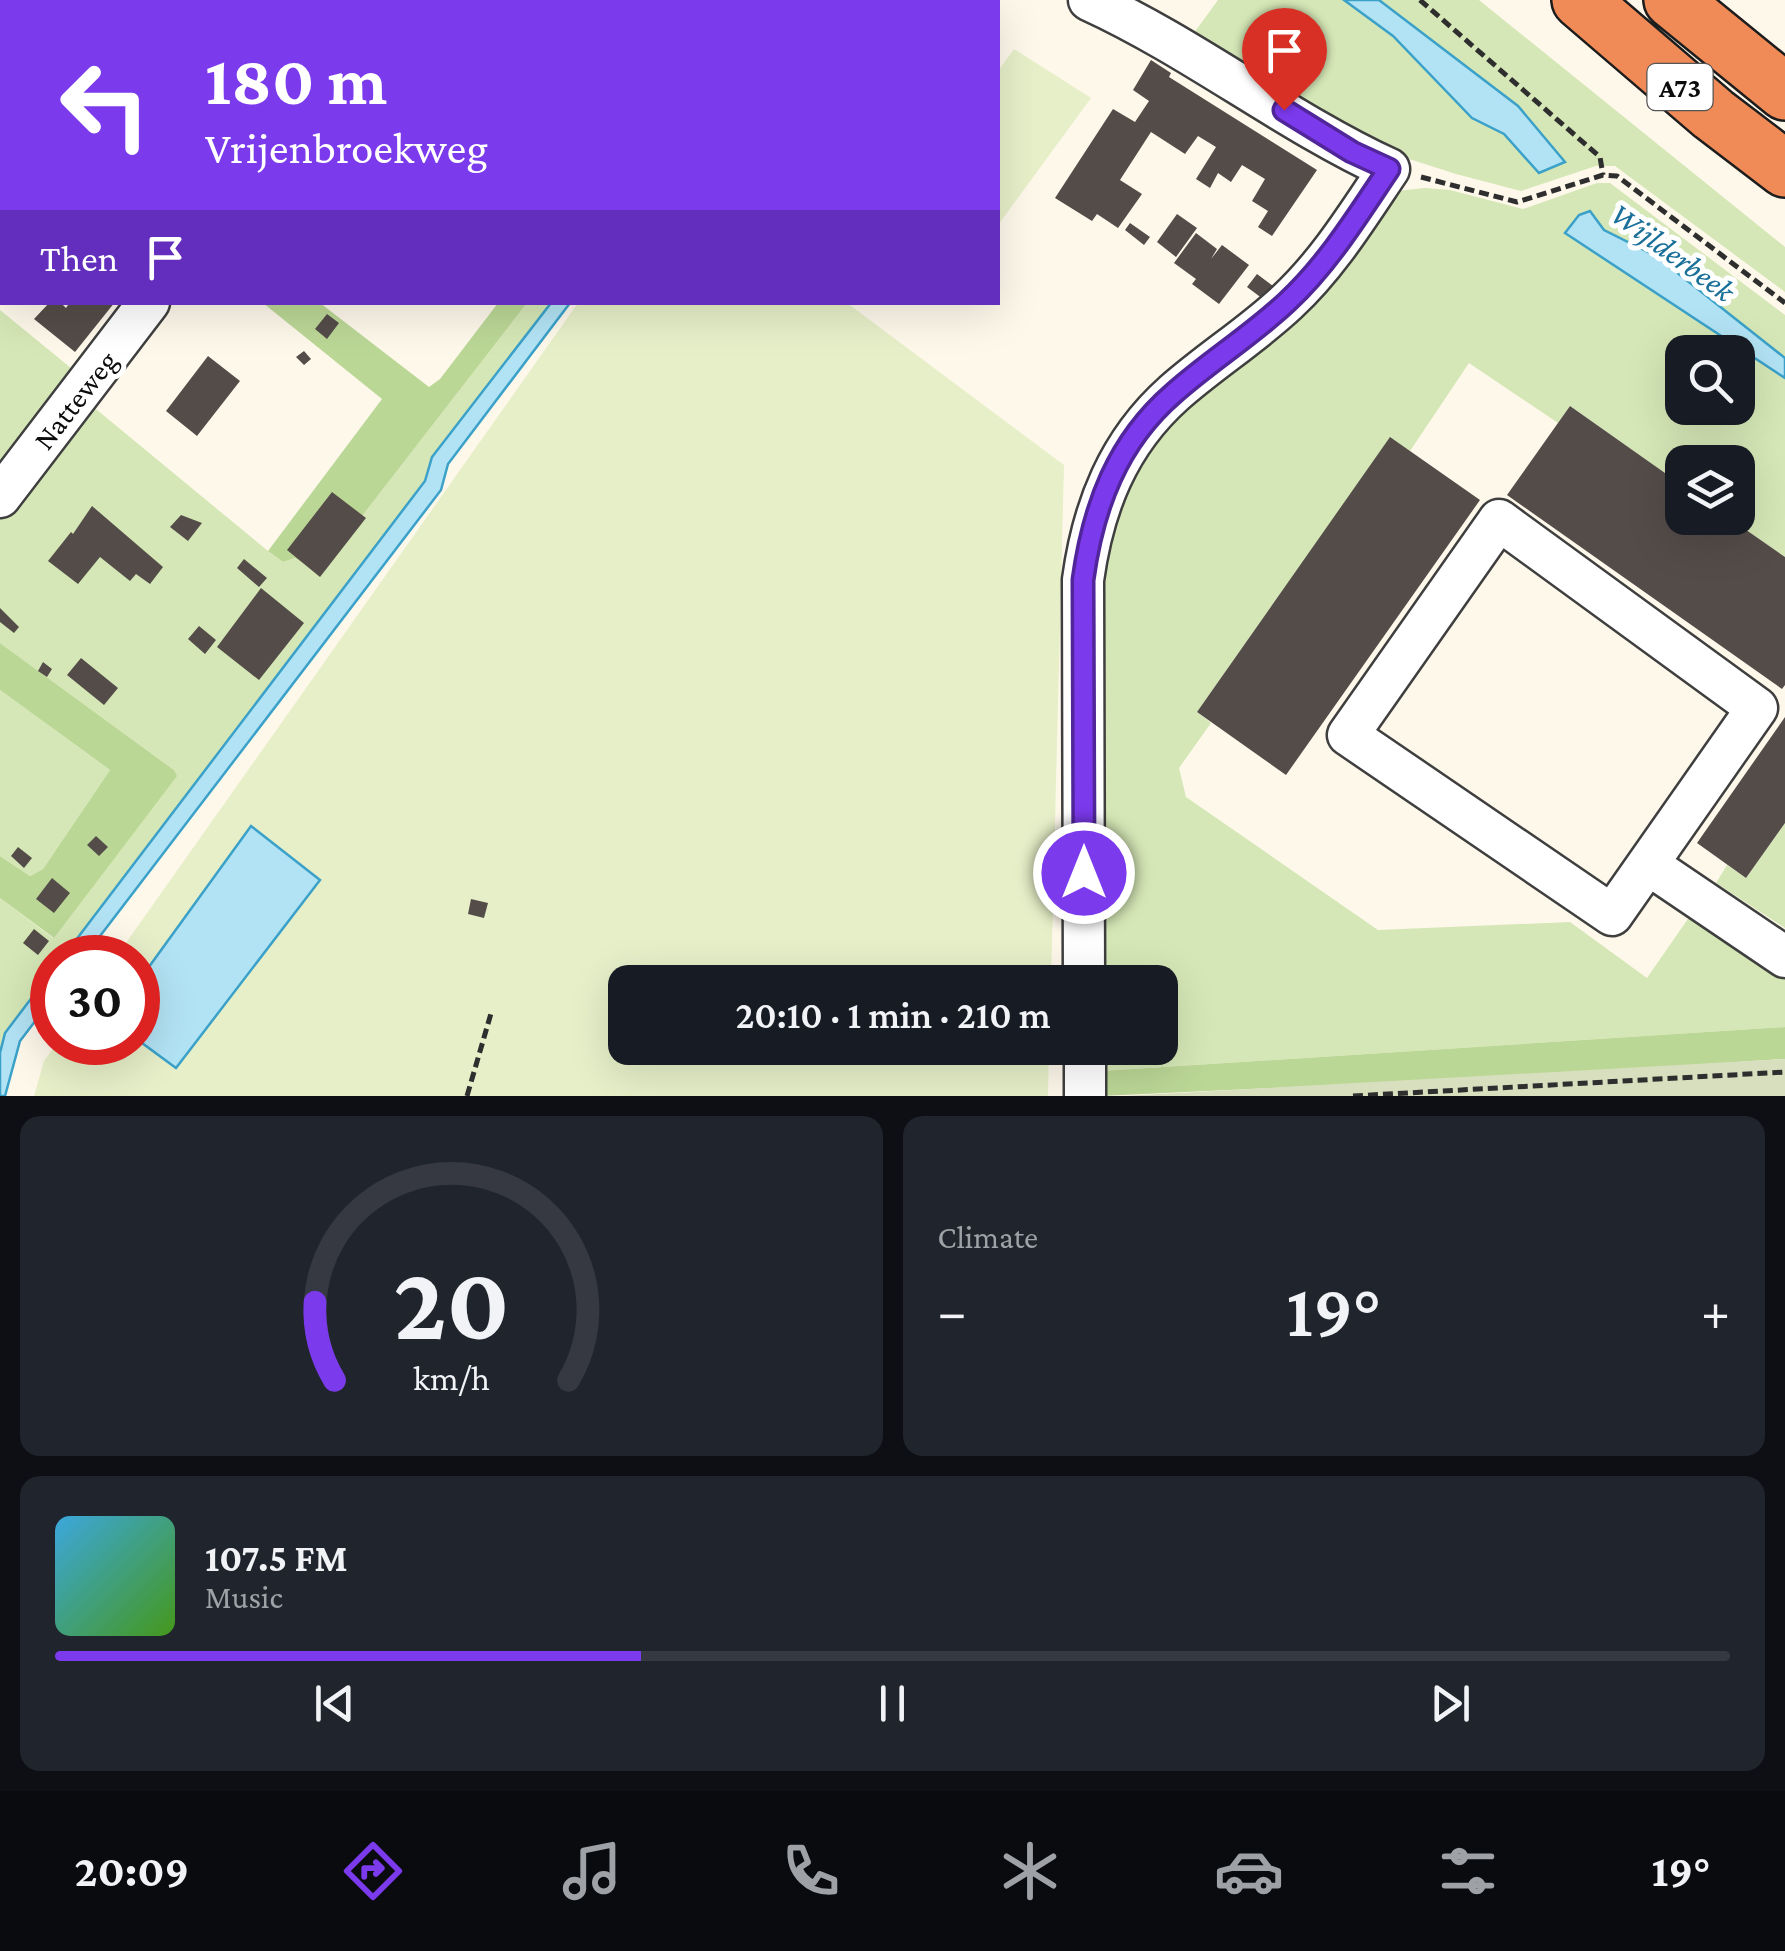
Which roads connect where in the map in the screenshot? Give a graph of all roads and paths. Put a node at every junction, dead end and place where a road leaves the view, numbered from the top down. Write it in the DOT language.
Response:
graph roads {
  1 [pos="1090,0"];
  2 [pos="1420,0"];
  3 [pos="1580,0"];
  4 [pos="1672,0"];
  5 [pos="1785,92"];
  6 [pos="1785,169"];
  7 [pos="1603,175"];
  8 [pos="1462,186"];
  9 [pos="1785,303"];
  10 [pos="147,305"];
  11 [pos="0,497"];
  12 [pos="1649,865"];
  13 [pos="1785,957"];
  14 [pos="1084,965"];
  15 [pos="492,1010"];
  16 [pos="1084,1065"];
  17 [pos="1785,1072"];
  18 [pos="1476,1090"];
  19 [pos="467,1096"];
  20 [pos="1085,1096"];
  21 [pos="1353,1096"];
  22 [pos="1486,1096"];
  1 -- 14 [label="street"];
  2 -- 7 [label="path"];
  3 -- 6 [label="highway, A73"];
  4 -- 5 [label="highway, A73"];
  7 -- 8 [label="path"];
  7 -- 9 [label="path"];
  10 -- 11 [label="street, Natteweg"];
  12 -- 12 [label="street"];
  12 -- 13 [label="street"];
  15 -- 19 [label="path"];
  16 -- 20 [label="street"];
  17 -- 18 [label="path"];
  18 -- 21 [label="path"];
  18 -- 22 [label="path"];
}
